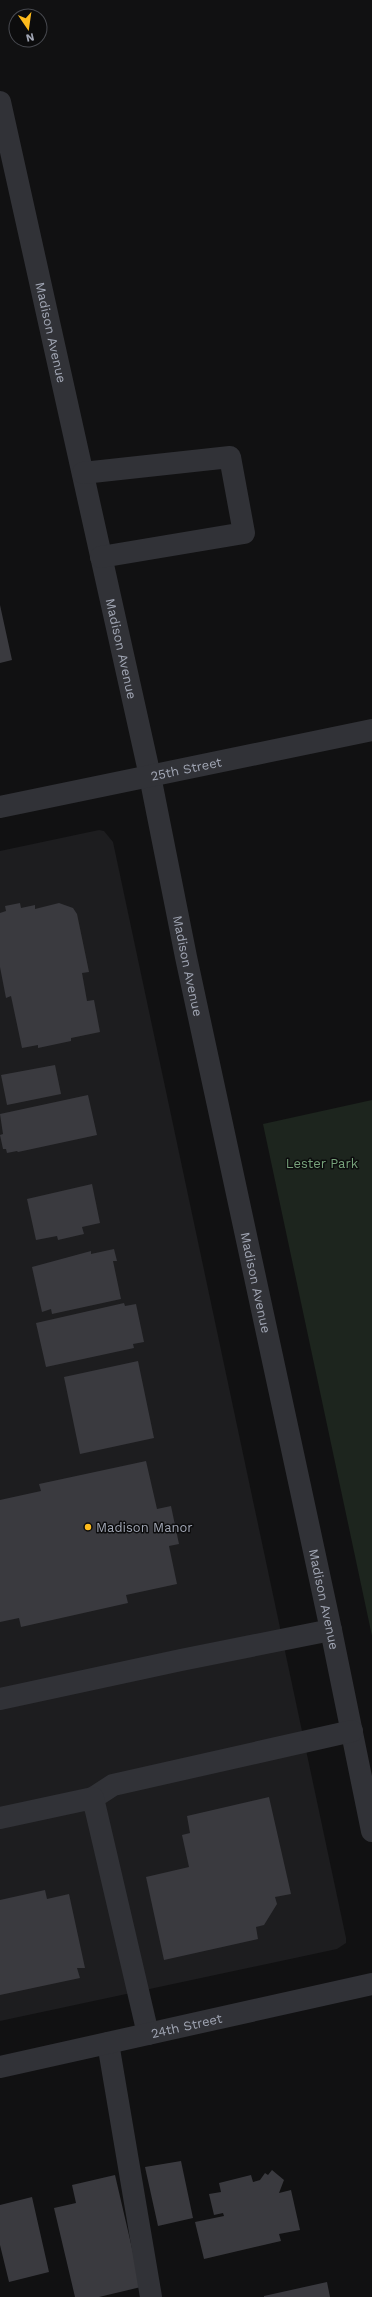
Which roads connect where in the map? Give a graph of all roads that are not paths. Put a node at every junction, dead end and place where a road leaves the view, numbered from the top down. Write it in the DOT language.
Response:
graph roads {
  1 [pos="0,102"];
  2 [pos="83,473"];
  3 [pos="101,557"];
  4 [pos="372,730"];
  5 [pos="150,776"];
  6 [pos="0,807"];
  7 [pos="331,1630"];
  8 [pos="0,1699"];
  9 [pos="352,1731"];
  10 [pos="93,1798"];
  11 [pos="0,1818"];
  12 [pos="372,1831"];
  13 [pos="372,1984"];
  14 [pos="148,2034"];
  15 [pos="108,2043"];
  16 [pos="0,2067"];
  17 [pos="151,2297"];
  1 -- 2 [label="street, Madison Avenue"];
  2 -- 3 [label="street, Madison Avenue"];
  2 -- 3 [label="street"];
  3 -- 5 [label="street, Madison Avenue"];
  4 -- 5 [label="street, 25th Street"];
  5 -- 6 [label="street, 25th Street"];
  5 -- 7 [label="street, Madison Avenue"];
  7 -- 8 [label="street"];
  7 -- 9 [label="street, Madison Avenue"];
  9 -- 10 [label="street"];
  9 -- 12 [label="street, Madison Avenue"];
  10 -- 11 [label="street"];
  10 -- 14 [label="street"];
  13 -- 14 [label="street, 24th Street"];
  14 -- 15 [label="street, 24th Street"];
  15 -- 16 [label="street, 24th Street"];
  15 -- 17 [label="street"];
}
